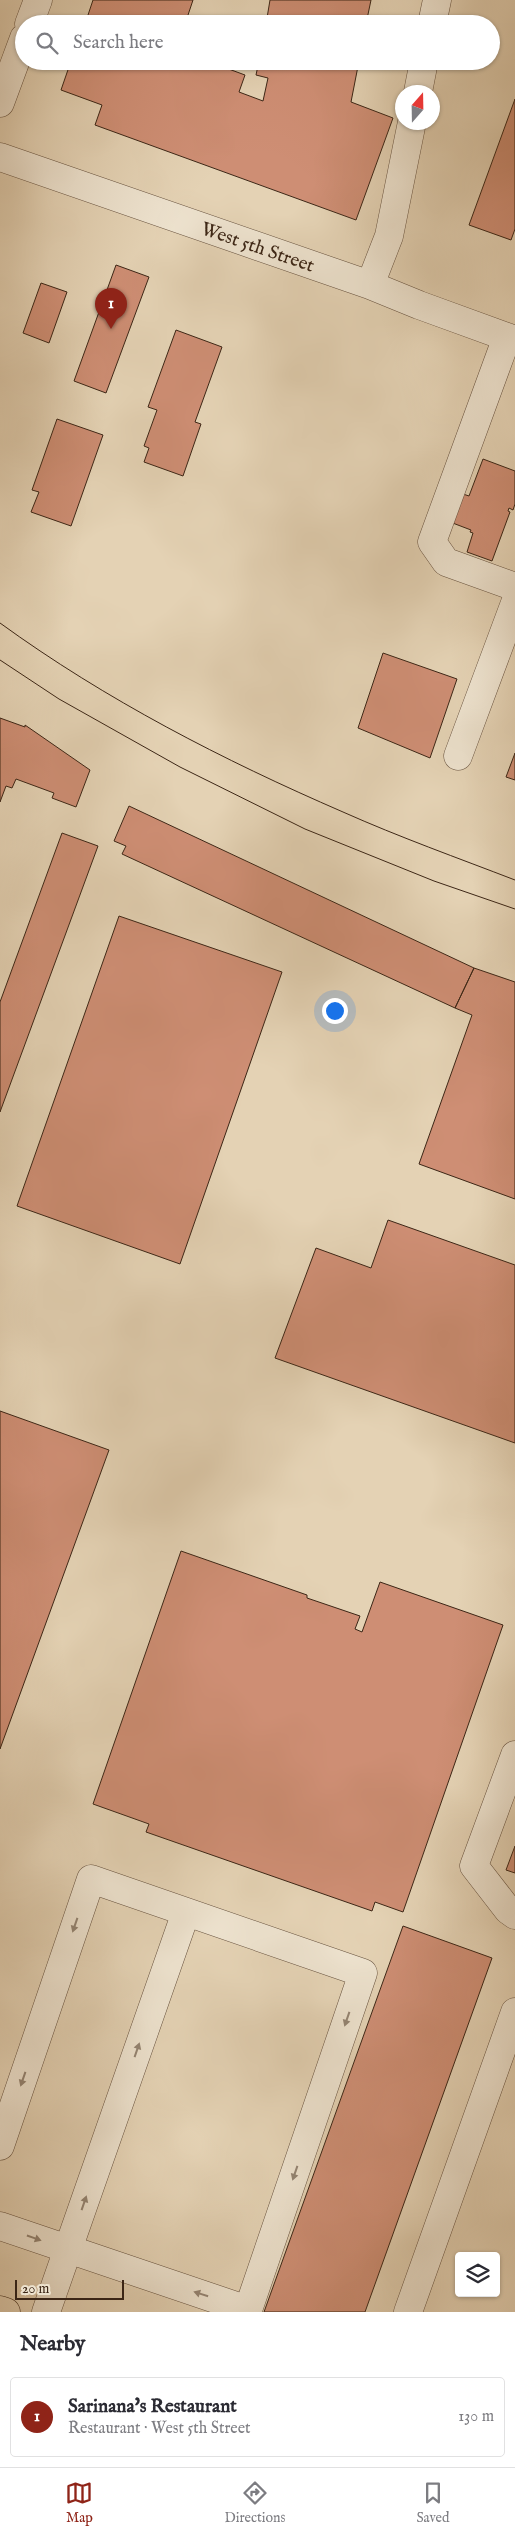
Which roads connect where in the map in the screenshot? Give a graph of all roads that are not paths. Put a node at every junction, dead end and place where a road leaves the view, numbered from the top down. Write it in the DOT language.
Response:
graph roads {
  1 [pos="38,0"];
  2 [pos="437,0"];
  3 [pos="32,15"];
  4 [pos="434,15"];
  5 [pos="15,62"];
  6 [pos="422,70"];
  7 [pos="419,85"];
  8 [pos="0,103"];
  9 [pos="410,130"];
  10 [pos="0,157"];
  11 [pos="370,285"];
  12 [pos="511,338"];
  13 [pos="515,587"];
  14 [pos="515,603"];
  15 [pos="458,756"];
  16 [pos="515,1755"];
  17 [pos="186,1912"];
  18 [pos="515,1915"];
  19 [pos="515,2012"];
  20 [pos="0,2146"];
  21 [pos="0,2226"];
  22 [pos="68,2249"];
  23 [pos="0,2310"];
  24 [pos="6,2312"];
  25 [pos="46,2312"];
  26 [pos="408,2312"];
  1 -- 3 [label="street"];
  2 -- 4 [label="street"];
  5 -- 8 [label="street"];
  6 -- 7 [label="street"];
  9 -- 11 [label="street"];
  10 -- 11 [label="street, West 5th Street"];
  11 -- 12 [label="street, West 5th Street"];
  12 -- 13 [label="street"];
  14 -- 15 [label="street"];
  16 -- 18 [label="street"];
  17 -- 20 [label="street, one-way"];
  22 -- 17 [label="street, one-way"];
  17 -- 22 [label="street, one-way"];
  19 -- 26 [label="street"];
  21 -- 22 [label="street, one-way"];
  22 -- 25 [label="street"];
  23 -- 24 [label="main road"];
}
